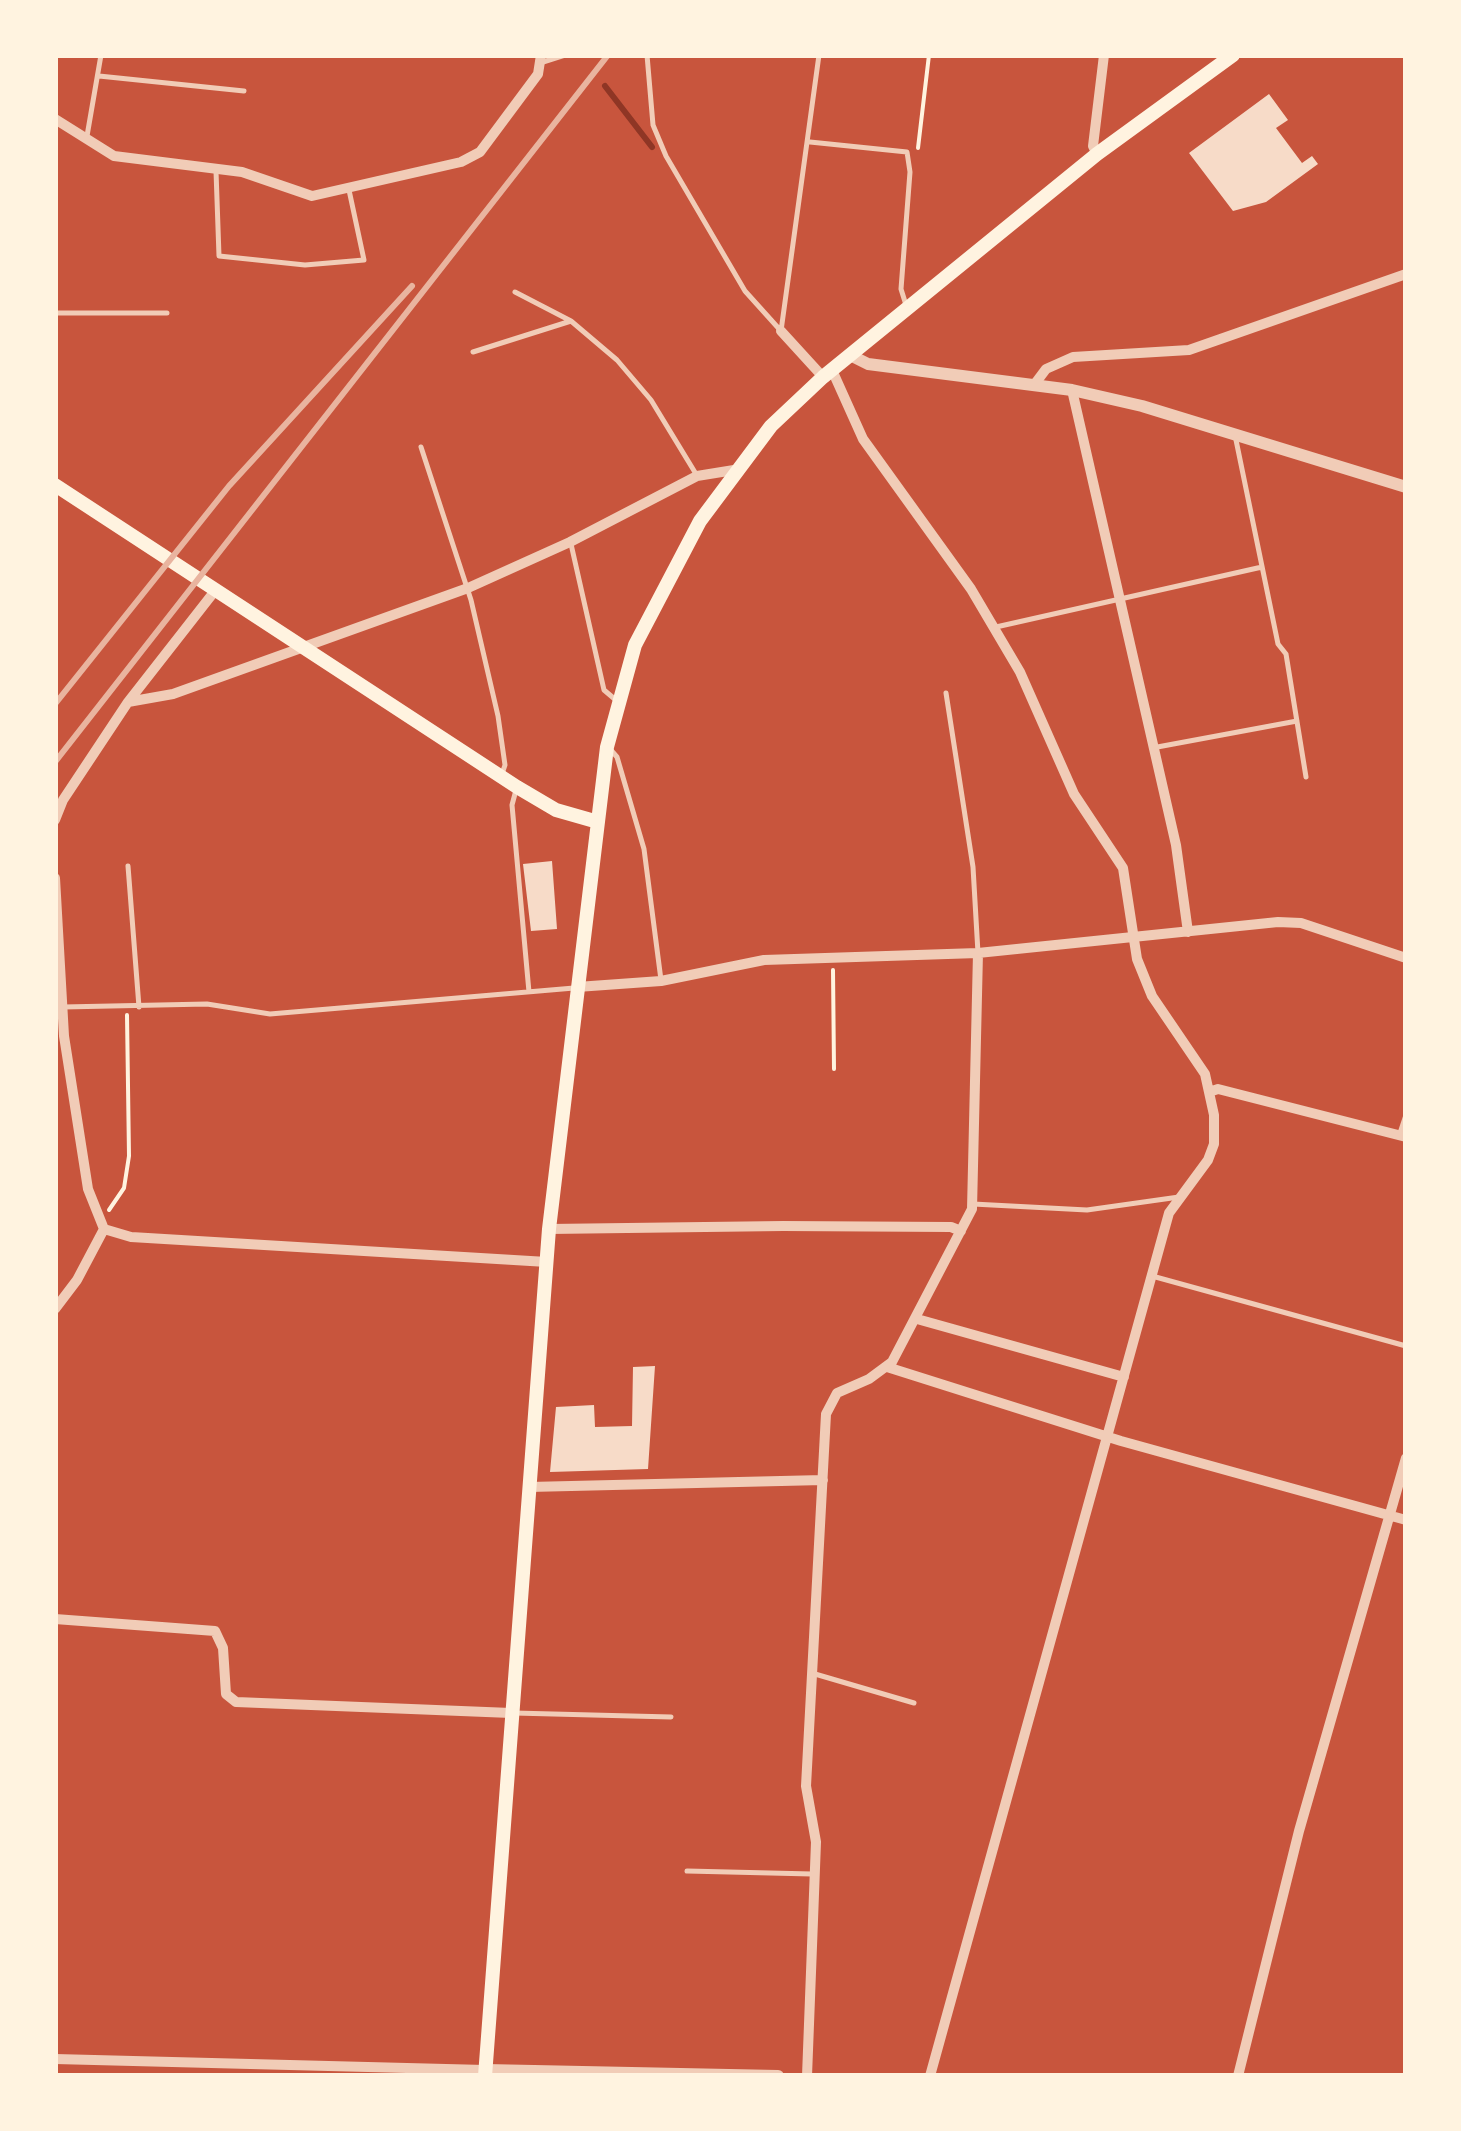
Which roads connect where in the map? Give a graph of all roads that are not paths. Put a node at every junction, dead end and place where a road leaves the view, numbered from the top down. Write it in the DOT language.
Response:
graph roads {
  1 [pos="101,55"];
  2 [pos="565,55"];
  3 [pos="647,55"];
  4 [pos="819,55"];
  5 [pos="1104,55"];
  6 [pos="1233,55"];
  7 [pos="542,59"];
  8 [pos="99,76"];
  9 [pos="244,91"];
  10 [pos="55,119"];
  11 [pos="88,136"];
  12 [pos="810,142"];
  13 [pos="1097,154"];
  14 [pos="216,168"];
  15 [pos="349,190"];
  16 [pos="1406,274"];
  17 [pos="515,292"];
  18 [pos="907,308"];
  19 [pos="55,312"];
  20 [pos="167,313"];
  21 [pos="571,321"];
  22 [pos="781,331"];
  23 [pos="473,352"];
  24 [pos="850,355"];
  25 [pos="828,373"];
  26 [pos="1034,385"];
  27 [pos="1072,390"];
  28 [pos="1235,432"];
  29 [pos="421,448"];
  30 [pos="734,470"];
  31 [pos="697,476"];
  32 [pos="55,484"];
  33 [pos="1406,487"];
  34 [pos="570,542"];
  35 [pos="1262,567"];
  36 [pos="468,588"];
  37 [pos="214,592"];
  38 [pos="1117,598"];
  39 [pos="994,628"];
  40 [pos="302,648"];
  41 [pos="946,693"];
  42 [pos="617,701"];
  43 [pos="128,702"];
  44 [pos="1297,721"];
  45 [pos="608,747"];
  46 [pos="1152,748"];
  47 [pos="501,777"];
  48 [pos="1306,777"];
  49 [pos="517,787"];
  50 [pos="55,820"];
  51 [pos="598,822"];
  52 [pos="128,866"];
  53 [pos="55,878"];
  54 [pos="1188,932"];
  55 [pos="1132,939"];
  56 [pos="978,953"];
  57 [pos="1406,958"];
  58 [pos="661,981"];
  59 [pos="577,988"];
  60 [pos="529,992"];
  61 [pos="139,1007"];
  62 [pos="58,1008"];
  63 [pos="1209,1092"];
  64 [pos="1406,1116"];
  65 [pos="1403,1136"];
  66 [pos="1185,1197"];
  67 [pos="973,1204"];
  68 [pos="100,1224"];
  69 [pos="549,1229"];
  70 [pos="962,1231"];
  71 [pos="547,1262"];
  72 [pos="1152,1276"];
  73 [pos="55,1309"];
  74 [pos="916,1319"];
  75 [pos="1406,1346"];
  76 [pos="888,1368"];
  77 [pos="1124,1377"];
  78 [pos="1108,1436"];
  79 [pos="1406,1458"];
  80 [pos="823,1480"];
  81 [pos="529,1487"];
  82 [pos="1390,1516"];
  83 [pos="1406,1520"];
  84 [pos="55,1619"];
  85 [pos="812,1673"];
  86 [pos="914,1703"];
  87 [pos="512,1713"];
  88 [pos="671,1718"];
  89 [pos="687,1871"];
  90 [pos="816,1874"];
  91 [pos="55,2060"];
  92 [pos="257,2070"];
  93 [pos="485,2073"];
  94 [pos="778,2076"];
  95 [pos="807,2076"];
  96 [pos="930,2076"];
  97 [pos="1238,2076"];
  1 -- 8 [label="lane"];
  2 -- 7 [label="lane"];
  3 -- 22 [label="lane"];
  4 -- 12 [label="lane"];
  5 -- 13 [label="street"];
  6 -- 13 [label="main road"];
  7 -- 15 [label="street"];
  8 -- 9 [label="lane"];
  8 -- 11 [label="lane"];
  10 -- 11 [label="street"];
  11 -- 14 [label="street"];
  12 -- 18 [label="lane"];
  12 -- 22 [label="lane"];
  13 -- 18 [label="main road"];
  14 -- 15 [label="street"];
  14 -- 15 [label="lane"];
  16 -- 26 [label="street"];
  17 -- 21 [label="lane"];
  18 -- 24 [label="main road"];
  19 -- 20 [label="lane"];
  21 -- 23 [label="lane"];
  21 -- 31 [label="lane"];
  22 -- 25 [label="street"];
  24 -- 25 [label="main road"];
  24 -- 26 [label="street"];
  25 -- 30 [label="main road"];
  25 -- 39 [label="street"];
  26 -- 27 [label="street"];
  27 -- 28 [label="street"];
  27 -- 38 [label="street"];
  28 -- 33 [label="street"];
  28 -- 35 [label="lane"];
  29 -- 36 [label="lane"];
  30 -- 31 [label="street"];
  30 -- 42 [label="main road"];
  31 -- 34 [label="street"];
  32 -- 37 [label="main road"];
  34 -- 36 [label="street"];
  34 -- 42 [label="lane"];
  35 -- 38 [label="lane"];
  35 -- 44 [label="lane"];
  36 -- 40 [label="street"];
  36 -- 47 [label="lane"];
  37 -- 40 [label="main road"];
  37 -- 43 [label="street"];
  38 -- 39 [label="lane"];
  38 -- 46 [label="street"];
  39 -- 55 [label="street"];
  40 -- 43 [label="street"];
  40 -- 47 [label="main road"];
  41 -- 56 [label="lane"];
  42 -- 45 [label="main road"];
  43 -- 50 [label="street"];
  44 -- 46 [label="lane"];
  44 -- 48 [label="lane"];
  45 -- 51 [label="main road"];
  45 -- 58 [label="lane"];
  46 -- 54 [label="street"];
  47 -- 49 [label="main road"];
  49 -- 51 [label="main road"];
  49 -- 60 [label="lane"];
  51 -- 59 [label="main road"];
  52 -- 61 [label="lane"];
  53 -- 62 [label="street"];
  54 -- 55 [label="street"];
  54 -- 57 [label="street"];
  55 -- 56 [label="street"];
  55 -- 63 [label="street"];
  56 -- 58 [label="street"];
  56 -- 67 [label="street"];
  58 -- 59 [label="street"];
  59 -- 60 [label="lane"];
  59 -- 69 [label="main road"];
  60 -- 61 [label="lane"];
  61 -- 62 [label="lane"];
  62 -- 68 [label="street"];
  63 -- 65 [label="street"];
  63 -- 66 [label="street"];
  64 -- 65 [label="lane"];
  66 -- 67 [label="lane"];
  66 -- 72 [label="street"];
  67 -- 70 [label="street"];
  68 -- 71 [label="street"];
  68 -- 73 [label="street"];
  69 -- 70 [label="street"];
  69 -- 71 [label="main road"];
  70 -- 74 [label="street"];
  71 -- 81 [label="main road"];
  72 -- 75 [label="lane"];
  72 -- 77 [label="street"];
  74 -- 76 [label="street"];
  74 -- 77 [label="street"];
  76 -- 78 [label="street"];
  76 -- 80 [label="street"];
  77 -- 78 [label="street"];
  78 -- 82 [label="street"];
  78 -- 96 [label="street"];
  79 -- 82 [label="street"];
  80 -- 81 [label="street"];
  80 -- 85 [label="street"];
  81 -- 87 [label="main road"];
  82 -- 83 [label="street"];
  82 -- 97 [label="street"];
  84 -- 87 [label="street"];
  85 -- 86 [label="lane"];
  85 -- 90 [label="street"];
  87 -- 88 [label="lane"];
  87 -- 93 [label="main road"];
  89 -- 90 [label="lane"];
  90 -- 95 [label="street"];
  91 -- 92 [label="street"];
  92 -- 93 [label="street"];
  93 -- 94 [label="street"];
}
